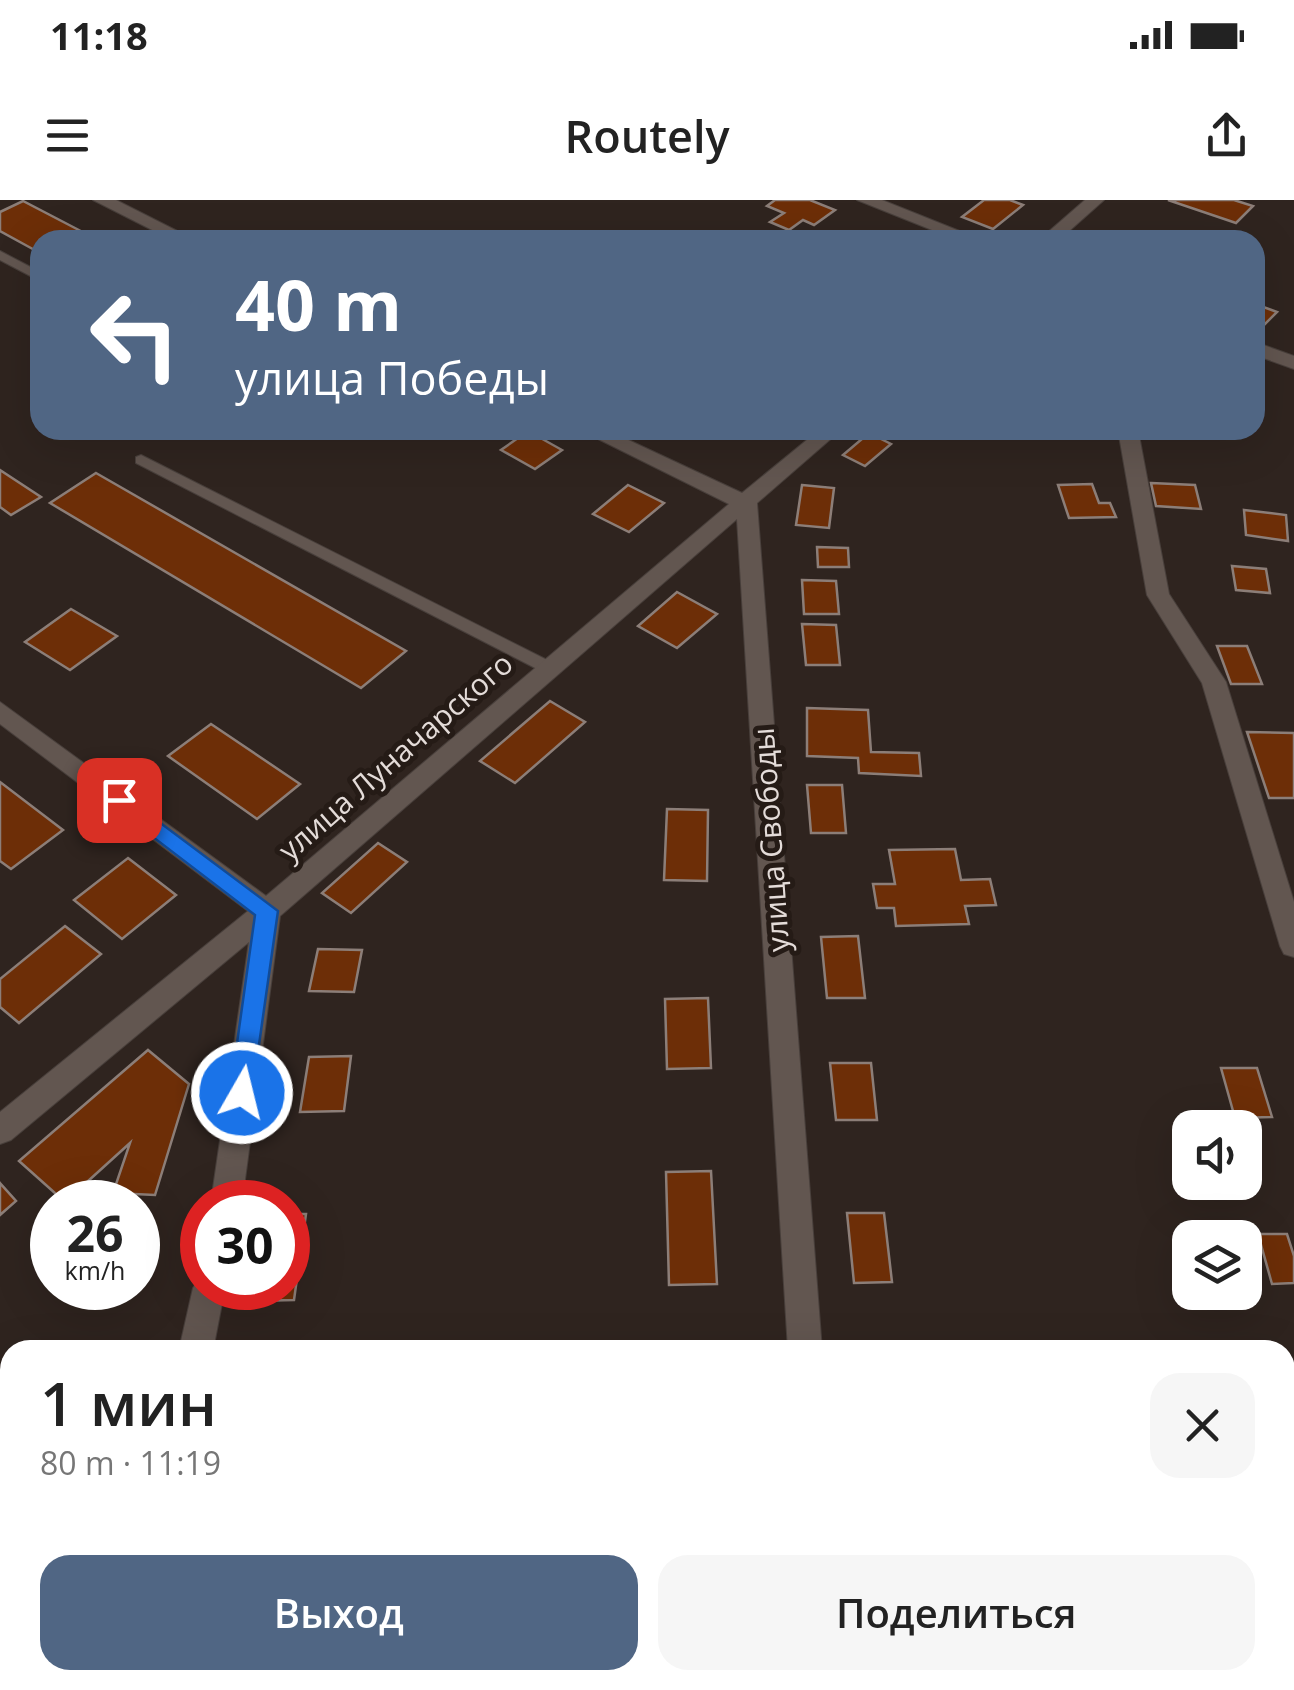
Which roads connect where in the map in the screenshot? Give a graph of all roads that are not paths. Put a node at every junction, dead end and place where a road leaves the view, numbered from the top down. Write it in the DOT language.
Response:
graph roads {
  1 [pos="102,200"];
  2 [pos="866,200"];
  3 [pos="1095,200"];
  4 [pos="165,230"];
  5 [pos="946,230"];
  6 [pos="1060,230"];
  7 [pos="0,255"];
  8 [pos="30,272"];
  9 [pos="1265,352"];
  10 [pos="1294,363"];
  11 [pos="611,440"];
  12 [pos="820,440"];
  13 [pos="1130,440"];
  14 [pos="141,460"];
  15 [pos="747,504"];
  16 [pos="547,667"];
  17 [pos="0,711"];
  18 [pos="267,911"];
  19 [pos="1294,946"];
  20 [pos="0,1130"];
  21 [pos="230,1180"];
  22 [pos="204,1310"];
  23 [pos="198,1340"];
  24 [pos="805,1340"];
  1 -- 4 [label="street"];
  2 -- 5 [label="street"];
  3 -- 6 [label="street"];
  7 -- 8 [label="lane"];
  9 -- 10 [label="street"];
  11 -- 15 [label="street"];
  12 -- 15 [label="street, улица Луначарского"];
  13 -- 19 [label="street"];
  14 -- 16 [label="lane"];
  15 -- 16 [label="street, улица Луначарского"];
  15 -- 24 [label="street, улица Свободы"];
  16 -- 18 [label="street, улица Луначарского"];
  17 -- 18 [label="street"];
  18 -- 20 [label="street, улица Луначарского"];
  18 -- 21 [label="street"];
  22 -- 23 [label="street"];
}
